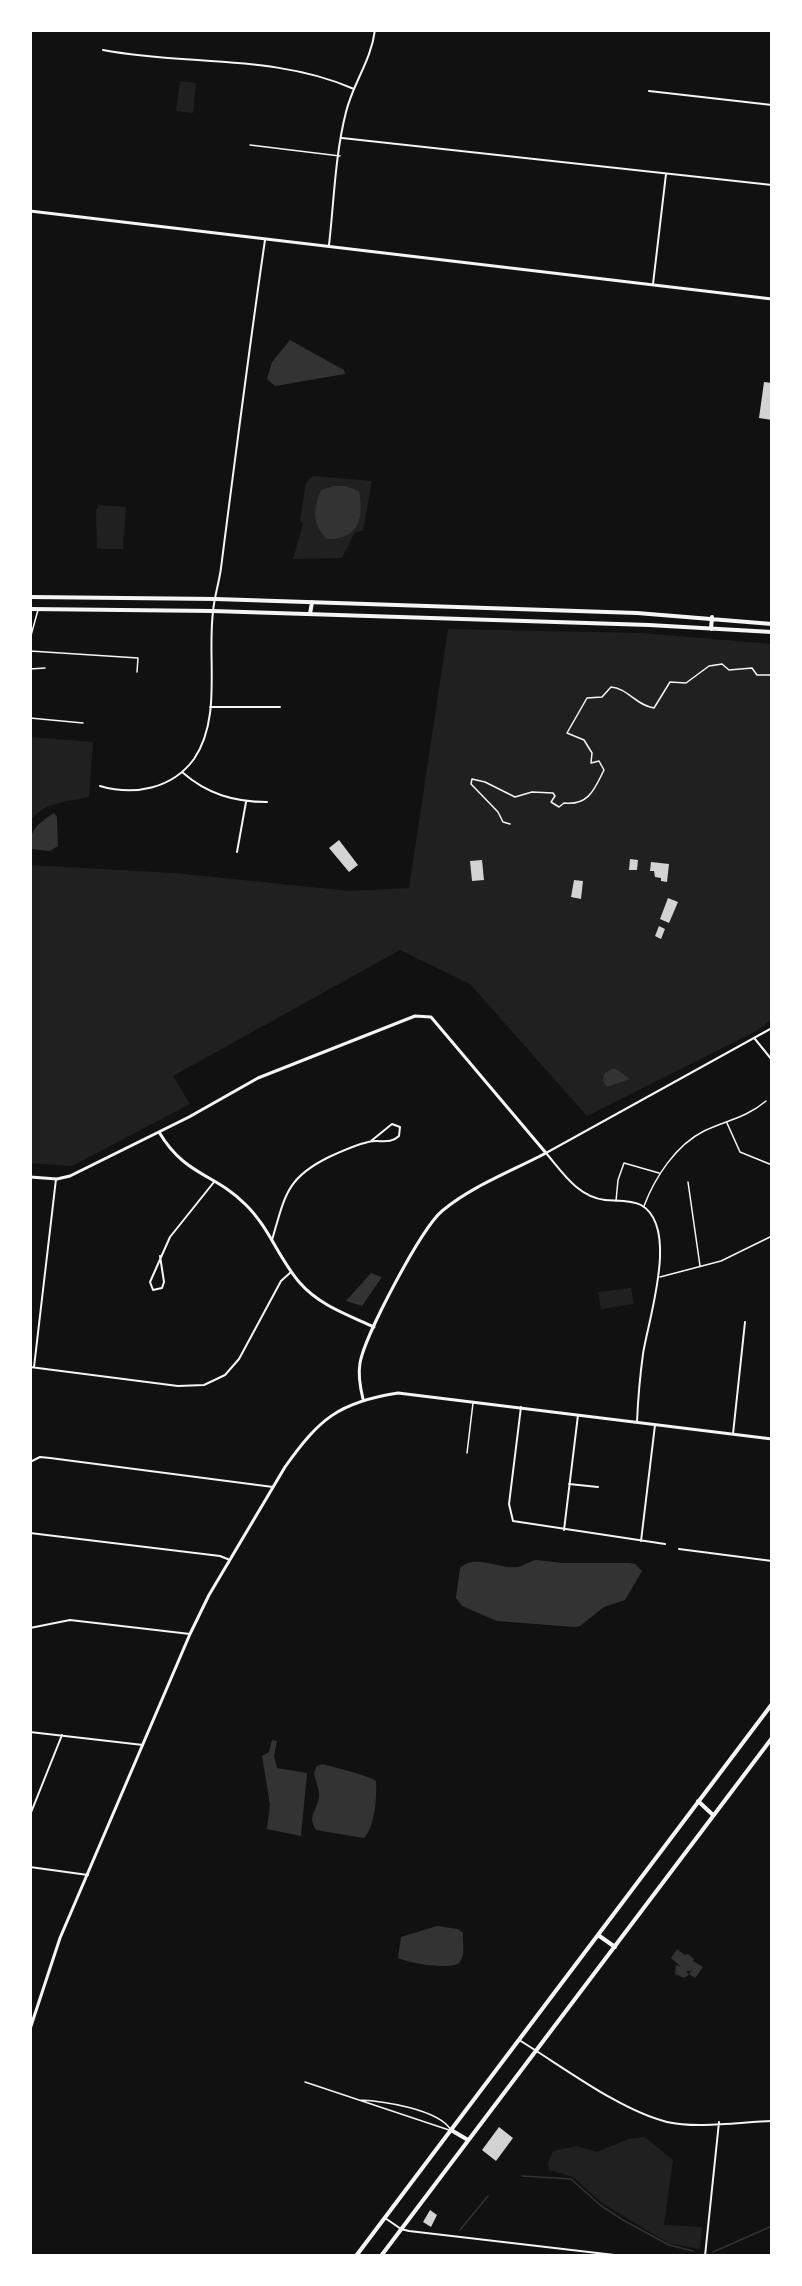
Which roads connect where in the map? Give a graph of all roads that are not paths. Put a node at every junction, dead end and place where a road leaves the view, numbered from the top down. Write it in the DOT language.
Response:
graph roads {
  1 [pos="375,30"];
  2 [pos="103,50"];
  3 [pos="354,89"];
  4 [pos="649,91"];
  5 [pos="772,105"];
  6 [pos="342,138"];
  7 [pos="250,145"];
  8 [pos="340,156"];
  9 [pos="666,174"];
  10 [pos="772,185"];
  11 [pos="30,211"];
  12 [pos="265,240"];
  13 [pos="328,247"];
  14 [pos="652,285"];
  15 [pos="772,299"];
  16 [pos="30,597"];
  17 [pos="216,599"];
  18 [pos="312,603"];
  19 [pos="30,609"];
  20 [pos="38,609"];
  21 [pos="513,609"];
  22 [pos="213,610"];
  23 [pos="310,614"];
  24 [pos="712,617"];
  25 [pos="513,620"];
  26 [pos="772,624"];
  27 [pos="711,629"];
  28 [pos="772,631"];
  29 [pos="30,639"];
  30 [pos="30,651"];
  31 [pos="45,668"];
  32 [pos="30,669"];
  33 [pos="137,672"];
  34 [pos="210,707"];
  35 [pos="280,707"];
  36 [pos="30,718"];
  37 [pos="83,723"];
  38 [pos="182,772"];
  39 [pos="100,786"];
  40 [pos="246,802"];
  41 [pos="267,802"];
  42 [pos="237,852"];
  43 [pos="772,1028"];
  44 [pos="755,1039"];
  45 [pos="772,1060"];
  46 [pos="766,1101"];
  47 [pos="727,1122"];
  48 [pos="159,1132"];
  49 [pos="370,1141"];
  50 [pos="546,1153"];
  51 [pos="772,1165"];
  52 [pos="660,1173"];
  53 [pos="30,1177"];
  54 [pos="56,1179"];
  55 [pos="214,1182"];
  56 [pos="688,1182"];
  57 [pos="616,1201"];
  58 [pos="644,1206"];
  59 [pos="772,1236"];
  60 [pos="272,1240"];
  61 [pos="160,1256"];
  62 [pos="700,1267"];
  63 [pos="291,1272"];
  64 [pos="660,1277"];
  65 [pos="745,1322"];
  66 [pos="374,1327"];
  67 [pos="32,1367"];
  68 [pos="363,1399"];
  69 [pos="473,1402"];
  70 [pos="521,1407"];
  71 [pos="578,1415"];
  72 [pos="637,1422"];
  73 [pos="655,1424"];
  74 [pos="733,1434"];
  75 [pos="772,1439"];
  76 [pos="467,1453"];
  77 [pos="31,1461"];
  78 [pos="569,1484"];
  79 [pos="273,1487"];
  80 [pos="598,1487"];
  81 [pos="564,1530"];
  82 [pos="30,1533"];
  83 [pos="641,1541"];
  84 [pos="665,1544"];
  85 [pos="679,1549"];
  86 [pos="230,1560"];
  87 [pos="772,1561"];
  88 [pos="30,1628"];
  89 [pos="190,1634"];
  90 [pos="772,1704"];
  91 [pos="30,1732"];
  92 [pos="62,1736"];
  93 [pos="772,1738"];
  94 [pos="143,1745"];
  95 [pos="698,1801"];
  96 [pos="30,1815"];
  97 [pos="713,1815"];
  98 [pos="30,1867"];
  99 [pos="88,1875"];
  100 [pos="598,1935"];
  101 [pos="615,1947"];
  102 [pos="30,2029"];
  103 [pos="519,2040"];
  104 [pos="536,2050"];
  105 [pos="305,2082"];
  106 [pos="355,2100"];
  107 [pos="772,2121"];
  108 [pos="719,2122"];
  109 [pos="451,2130"];
  110 [pos="468,2140"];
  111 [pos="384,2218"];
  112 [pos="401,2229"];
  113 [pos="356,2256"];
  114 [pos="381,2256"];
  115 [pos="623,2256"];
  116 [pos="705,2256"];
  1 -- 3 [label="street"];
  2 -- 3 [label="street"];
  3 -- 6 [label="street"];
  4 -- 5 [label="street"];
  6 -- 8 [label="street"];
  6 -- 9 [label="street"];
  7 -- 8 [label="lane"];
  8 -- 13 [label="street"];
  9 -- 10 [label="street"];
  9 -- 14 [label="street"];
  11 -- 12 [label="street"];
  12 -- 13 [label="street"];
  12 -- 17 [label="street"];
  13 -- 14 [label="street"];
  14 -- 15 [label="street"];
  16 -- 17 [label="main road"];
  17 -- 18 [label="main road"];
  17 -- 22 [label="street"];
  18 -- 21 [label="main road"];
  18 -- 23 [label="main road"];
  19 -- 20 [label="main road"];
  20 -- 22 [label="main road"];
  20 -- 29 [label="lane"];
  21 -- 24 [label="main road"];
  21 -- 25 [label="main road"];
  22 -- 23 [label="main road"];
  22 -- 34 [label="street"];
  23 -- 25 [label="main road"];
  24 -- 26 [label="main road"];
  24 -- 27 [label="main road"];
  25 -- 27 [label="main road"];
  27 -- 28 [label="main road"];
  30 -- 33 [label="lane"];
  31 -- 32 [label="lane"];
  34 -- 35 [label="street"];
  34 -- 38 [label="street"];
  36 -- 37 [label="lane"];
  38 -- 39 [label="street"];
  38 -- 40 [label="street"];
  40 -- 41 [label="street"];
  40 -- 42 [label="street"];
  43 -- 44 [label="street"];
  44 -- 45 [label="street"];
  44 -- 50 [label="street"];
  46 -- 47 [label="lane"];
  47 -- 51 [label="lane"];
  47 -- 52 [label="lane"];
  48 -- 50 [label="street"];
  48 -- 54 [label="street"];
  48 -- 55 [label="street"];
  49 -- 49 [label="street"];
  49 -- 60 [label="street"];
  50 -- 57 [label="street"];
  50 -- 66 [label="street"];
  52 -- 57 [label="lane"];
  52 -- 58 [label="lane"];
  53 -- 54 [label="street"];
  54 -- 67 [label="street"];
  55 -- 60 [label="street"];
  55 -- 61 [label="street"];
  56 -- 62 [label="lane"];
  57 -- 58 [label="street"];
  58 -- 64 [label="street"];
  59 -- 62 [label="lane"];
  60 -- 63 [label="street"];
  61 -- 61 [label="street"];
  62 -- 64 [label="lane"];
  63 -- 66 [label="street"];
  63 -- 67 [label="street"];
  64 -- 72 [label="street"];
  65 -- 74 [label="street"];
  66 -- 68 [label="street"];
  68 -- 69 [label="street"];
  68 -- 79 [label="street"];
  69 -- 70 [label="street"];
  69 -- 76 [label="lane"];
  70 -- 71 [label="street"];
  70 -- 81 [label="street"];
  71 -- 72 [label="street"];
  71 -- 78 [label="street"];
  72 -- 73 [label="street"];
  73 -- 74 [label="street"];
  73 -- 83 [label="street"];
  74 -- 75 [label="street"];
  77 -- 79 [label="street"];
  78 -- 80 [label="street"];
  78 -- 81 [label="street"];
  79 -- 86 [label="street"];
  81 -- 83 [label="street"];
  82 -- 86 [label="street"];
  83 -- 84 [label="street"];
  85 -- 87 [label="street"];
  86 -- 89 [label="street"];
  88 -- 89 [label="street"];
  89 -- 94 [label="street"];
  90 -- 95 [label="main road"];
  91 -- 92 [label="street"];
  92 -- 94 [label="street"];
  92 -- 96 [label="street"];
  93 -- 97 [label="main road"];
  94 -- 99 [label="street"];
  95 -- 97 [label="main road"];
  95 -- 100 [label="main road"];
  97 -- 101 [label="main road"];
  98 -- 99 [label="street"];
  99 -- 102 [label="street"];
  100 -- 101 [label="main road"];
  100 -- 103 [label="main road"];
  101 -- 104 [label="main road"];
  103 -- 104 [label="street"];
  103 -- 109 [label="main road"];
  104 -- 108 [label="street"];
  104 -- 110 [label="main road"];
  105 -- 106 [label="lane"];
  106 -- 109 [label="lane"];
  106 -- 109 [label="lane"];
  107 -- 108 [label="street"];
  108 -- 116 [label="street"];
  109 -- 110 [label="main road"];
  109 -- 111 [label="main road"];
  110 -- 112 [label="main road"];
  111 -- 112 [label="street"];
  111 -- 113 [label="main road"];
  112 -- 114 [label="main road"];
  112 -- 115 [label="street"];
}
